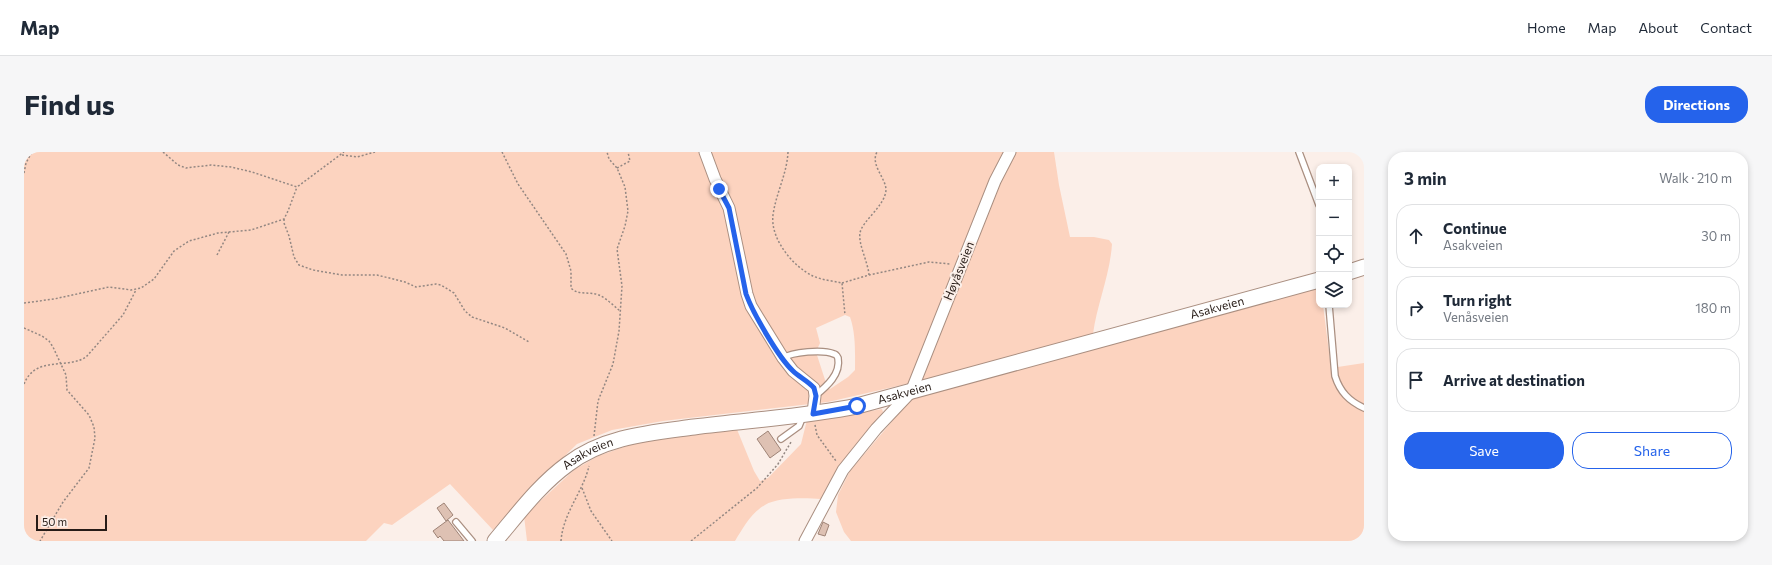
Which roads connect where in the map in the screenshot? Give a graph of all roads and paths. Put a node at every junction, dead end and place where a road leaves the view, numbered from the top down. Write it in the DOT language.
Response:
graph roads {
  1 [pos="32,152"];
  2 [pos="163,152"];
  3 [pos="344,152"];
  4 [pos="375,152"];
  5 [pos="502,152"];
  6 [pos="606,152"];
  7 [pos="628,152"];
  8 [pos="705,152"];
  9 [pos="788,152"];
  10 [pos="877,152"];
  11 [pos="1010,152"];
  12 [pos="1299,152"];
  13 [pos="341,155"];
  14 [pos="617,168"];
  15 [pos="24,173"];
  16 [pos="297,188"];
  17 [pos="1317,200"];
  18 [pos="284,219"];
  19 [pos="279,221"];
  20 [pos="284,223"];
  21 [pos="229,232"];
  22 [pos="217,255"];
  23 [pos="961,265"];
  24 [pos="1364,268"];
  25 [pos="1352,271"];
  26 [pos="868,275"];
  27 [pos="1316,281"];
  28 [pos="842,283"];
  29 [pos="136,290"];
  30 [pos="24,303"];
  31 [pos="1329,308"];
  32 [pos="620,310"];
  33 [pos="845,315"];
  34 [pos="24,328"];
  35 [pos="529,342"];
  36 [pos="783,358"];
  37 [pos="60,362"];
  38 [pos="24,384"];
  39 [pos="911,392"];
  40 [pos="816,396"];
  41 [pos="1364,408"];
  42 [pos="805,418"];
  43 [pos="781,439"];
  44 [pos="592,449"];
  45 [pos="843,470"];
  46 [pos="581,486"];
  47 [pos="456,522"];
  48 [pos="40,541"];
  49 [pos="472,541"];
  50 [pos="495,541"];
  51 [pos="560,541"];
  52 [pos="612,541"];
  53 [pos="691,541"];
  54 [pos="805,541"];
  1 -- 15 [label="path"];
  2 -- 16 [label="path"];
  3 -- 13 [label="path"];
  4 -- 13 [label="path"];
  5 -- 32 [label="path"];
  6 -- 14 [label="path"];
  7 -- 14 [label="path"];
  8 -- 36 [label="street"];
  9 -- 28 [label="path"];
  10 -- 26 [label="path"];
  11 -- 23 [label="street, Høyåsveien"];
  12 -- 17 [label="lane"];
  13 -- 16 [label="path"];
  14 -- 32 [label="path"];
  16 -- 18 [label="path"];
  18 -- 19 [label="path"];
  18 -- 20 [label="path"];
  19 -- 20 [label="path"];
  19 -- 21 [label="path"];
  20 -- 35 [label="path"];
  21 -- 22 [label="path"];
  21 -- 29 [label="path"];
  23 -- 26 [label="path"];
  23 -- 39 [label="street, Høyåsveien"];
  24 -- 25 [label="main road"];
  26 -- 28 [label="path"];
  27 -- 39 [label="main road, Asakveien"];
  28 -- 33 [label="path"];
  29 -- 30 [label="path"];
  29 -- 37 [label="path"];
  31 -- 41 [label="lane"];
  32 -- 44 [label="path"];
  34 -- 37 [label="path"];
  36 -- 40 [label="street"];
  36 -- 40 [label="lane"];
  37 -- 38 [label="path"];
  37 -- 48 [label="path"];
  39 -- 42 [label="main road, Asakveien"];
  39 -- 45 [label="street"];
  40 -- 42 [label="street"];
  42 -- 43 [label="lane"];
  42 -- 44 [label="main road, Asakveien"];
  42 -- 45 [label="path"];
  42 -- 53 [label="path"];
  44 -- 46 [label="path"];
  44 -- 50 [label="main road, Asakveien"];
  45 -- 54 [label="street"];
  46 -- 51 [label="path"];
  46 -- 52 [label="path"];
  47 -- 49 [label="lane"];
}
